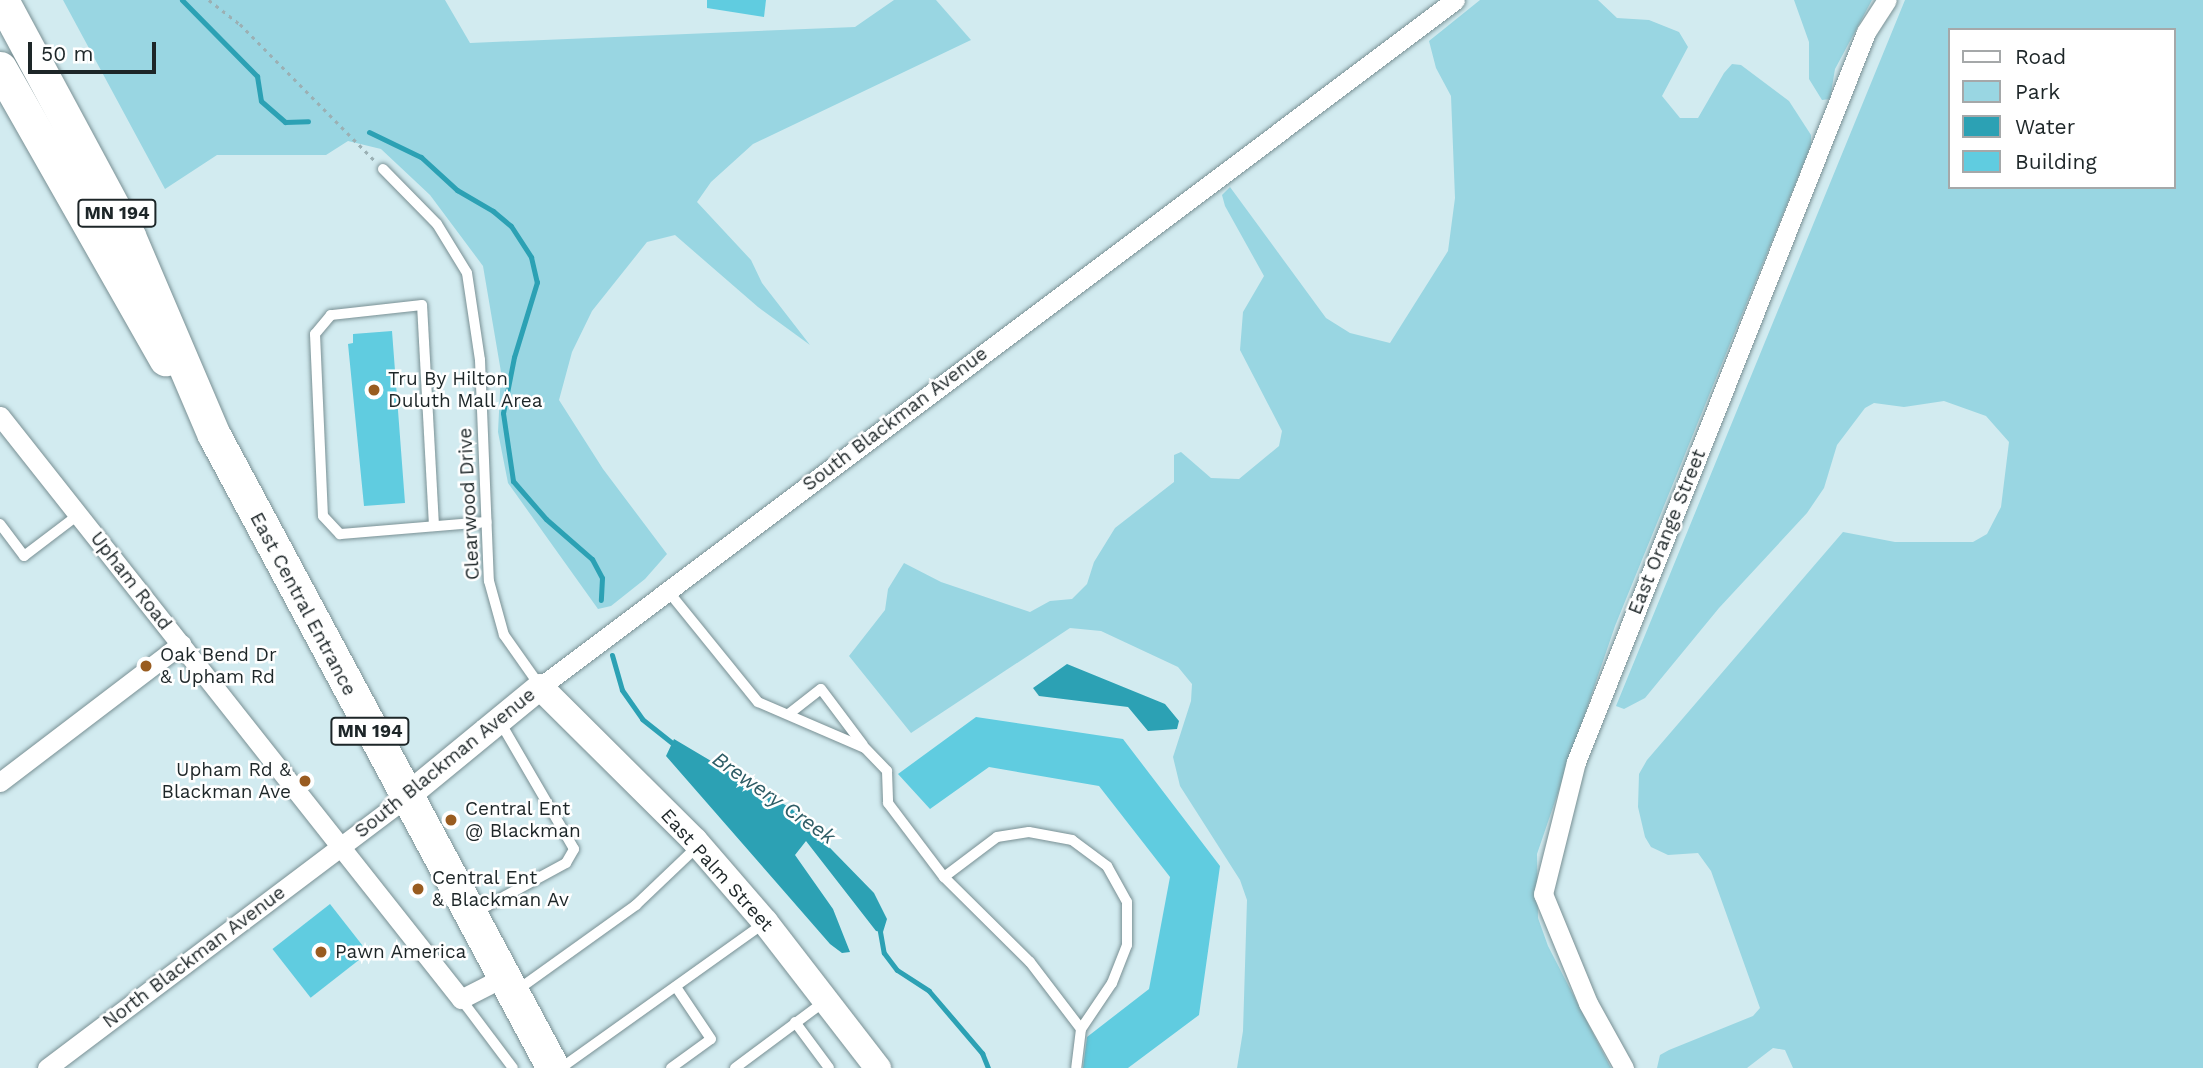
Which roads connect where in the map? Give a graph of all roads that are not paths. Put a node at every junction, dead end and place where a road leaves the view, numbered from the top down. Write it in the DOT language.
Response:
graph roads {
  1 [pos="2,0"];
  2 [pos="1455,0"];
  3 [pos="1887,0"];
  4 [pos="0,68"];
  5 [pos="383,170"];
  6 [pos="0,416"];
  7 [pos="214,435"];
  8 [pos="78,515"];
  9 [pos="487,522"];
  10 [pos="0,524"];
  11 [pos="434,526"];
  12 [pos="667,591"];
  13 [pos="181,645"];
  14 [pos="540,687"];
  15 [pos="790,713"];
  16 [pos="499,720"];
  17 [pos="865,748"];
  18 [pos="0,782"];
  19 [pos="406,797"];
  20 [pos="341,845"];
  21 [pos="698,845"];
  22 [pos="944,877"];
  23 [pos="470,915"];
  24 [pos="765,922"];
  25 [pos="508,985"];
  26 [pos="676,987"];
  27 [pos="461,999"];
  28 [pos="826,1000"];
  29 [pos="795,1022"];
  30 [pos="1081,1029"];
  31 [pos="47,1068"];
  32 [pos="513,1068"];
  33 [pos="553,1068"];
  34 [pos="561,1068"];
  35 [pos="671,1068"];
  36 [pos="735,1068"];
  37 [pos="830,1068"];
  38 [pos="878,1068"];
  39 [pos="1076,1068"];
  40 [pos="1624,1068"];
  1 -- 7 [label="highway, East Central Entrance / MN 194"];
  2 -- 12 [label="street, South Blackman Avenue"];
  3 -- 40 [label="street, East Orange Street"];
  4 -- 7 [label="highway, East Central Entrance / MN 194"];
  5 -- 9 [label="lane, Clearwood Drive"];
  6 -- 8 [label="street, Upham Road"];
  7 -- 19 [label="highway, East Central Entrance / MN 194"];
  8 -- 10 [label="lane"];
  8 -- 13 [label="street, Upham Road"];
  9 -- 11 [label="lane"];
  9 -- 14 [label="lane, Clearwood Drive"];
  11 -- 11 [label="lane"];
  12 -- 14 [label="street, South Blackman Avenue"];
  12 -- 15 [label="lane"];
  13 -- 18 [label="street"];
  13 -- 20 [label="street, Upham Road"];
  14 -- 16 [label="street, South Blackman Avenue"];
  14 -- 21 [label="street, East Palm Street"];
  15 -- 17 [label="lane"];
  15 -- 17 [label="lane"];
  16 -- 19 [label="street, South Blackman Avenue"];
  16 -- 23 [label="lane"];
  17 -- 22 [label="lane"];
  19 -- 20 [label="street, South Blackman Avenue"];
  19 -- 23 [label="highway, East Central Entrance / MN 194"];
  20 -- 27 [label="street, Upham Road"];
  20 -- 31 [label="street, North Blackman Avenue"];
  21 -- 24 [label="street, East Palm Street"];
  21 -- 25 [label="lane"];
  22 -- 30 [label="lane"];
  22 -- 30 [label="lane"];
  23 -- 25 [label="highway, East Central Entrance / MN 194"];
  24 -- 26 [label="lane"];
  24 -- 28 [label="street, East Palm Street"];
  25 -- 27 [label="street"];
  25 -- 33 [label="highway, East Central Entrance / MN 194"];
  26 -- 34 [label="lane"];
  26 -- 35 [label="lane"];
  27 -- 32 [label="lane"];
  28 -- 29 [label="lane"];
  28 -- 38 [label="street, East Palm Street"];
  29 -- 36 [label="lane"];
  29 -- 37 [label="lane"];
  30 -- 39 [label="lane"];
}
